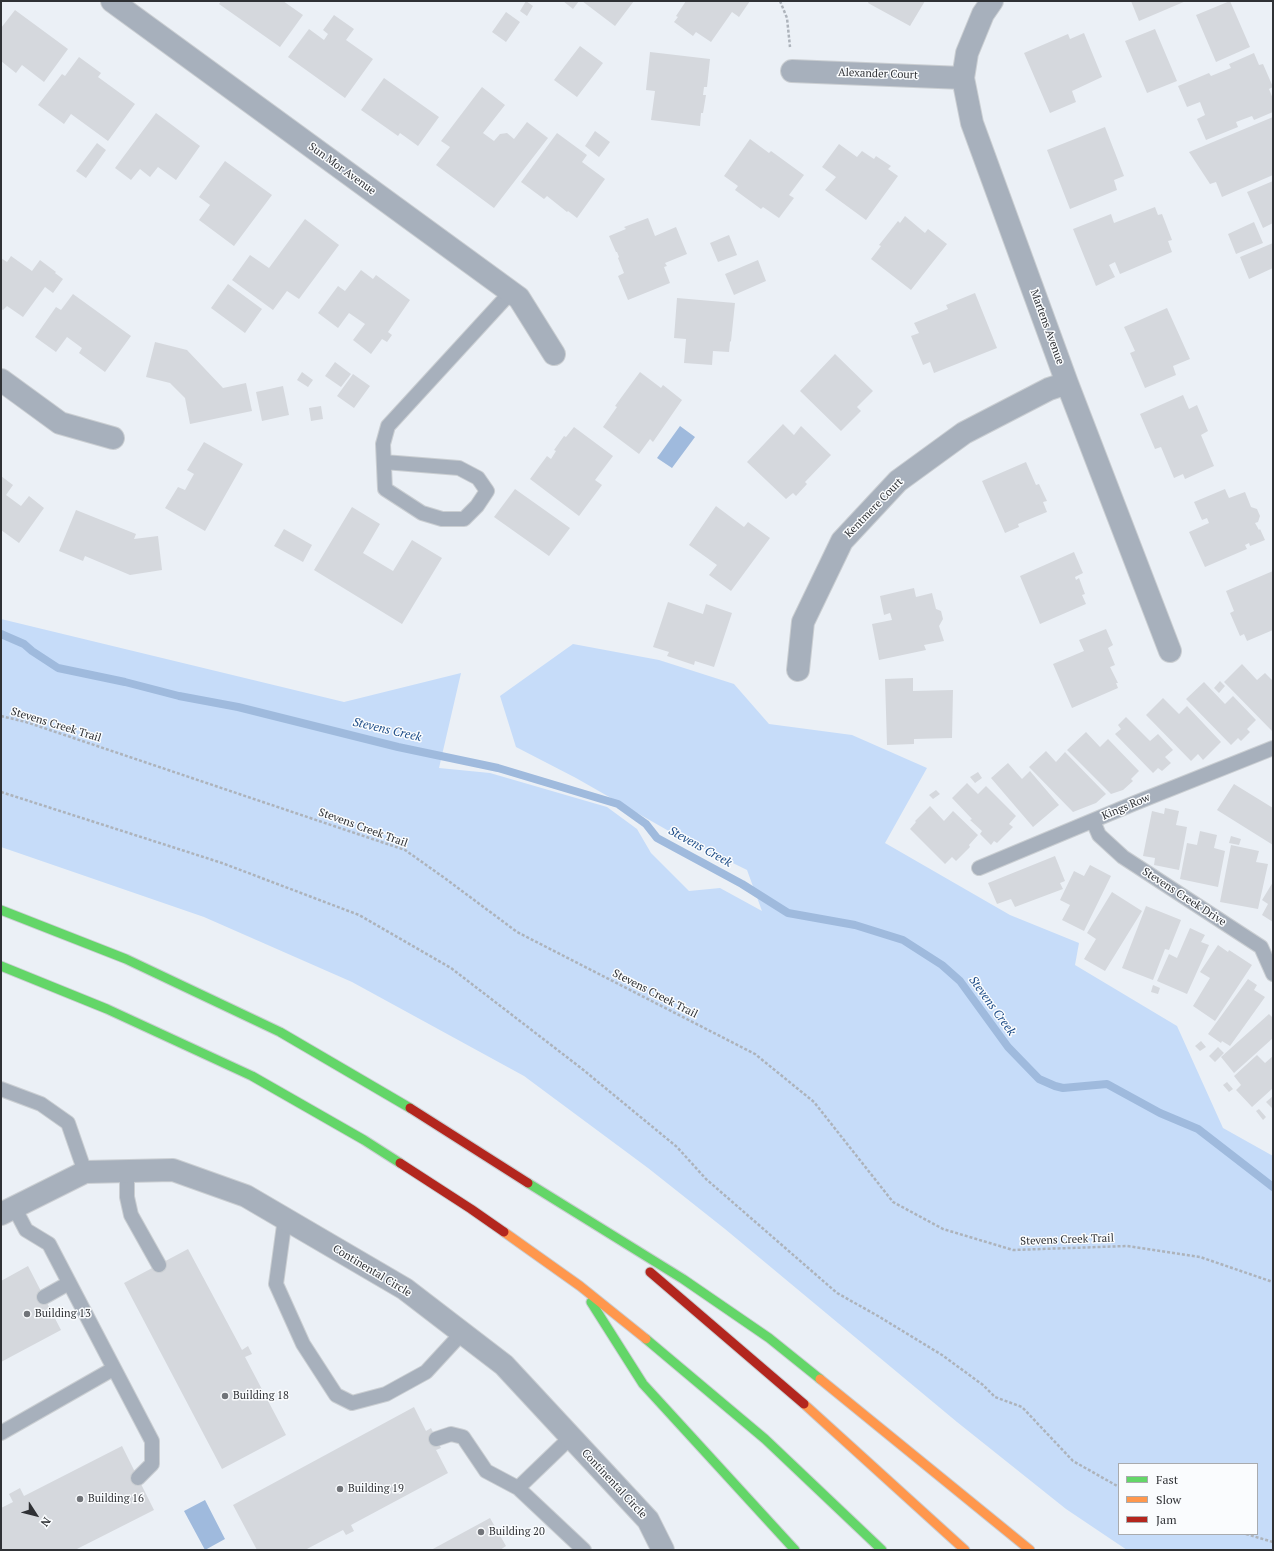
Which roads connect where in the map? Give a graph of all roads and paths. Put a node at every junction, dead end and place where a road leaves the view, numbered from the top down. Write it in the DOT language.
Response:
graph roads {
  1 [pos="112,1"];
  2 [pos="780,1"];
  3 [pos="992,1"];
  4 [pos="792,71"];
  5 [pos="963,78"];
  6 [pos="511,292"];
  7 [pos="554,354"];
  8 [pos="1,380"];
  9 [pos="1067,383"];
  10 [pos="113,438"];
  11 [pos="384,462"];
  12 [pos="1170,651"];
  13 [pos="798,670"];
  14 [pos="1,716"];
  15 [pos="1273,748"];
  16 [pos="1,792"];
  17 [pos="1093,821"];
  18 [pos="979,868"];
  19 [pos="1,910"];
  20 [pos="1,966"];
  21 [pos="1273,974"];
  22 [pos="1,1089"];
  23 [pos="127,1171"];
  24 [pos="85,1172"];
  25 [pos="551,1198"];
  26 [pos="8,1211"];
  27 [pos="285,1218"];
  28 [pos="630,1257"];
  29 [pos="159,1265"];
  30 [pos="642,1267"];
  31 [pos="1273,1282"];
  32 [pos="69,1283"];
  33 [pos="580,1286"];
  34 [pos="44,1297"];
  35 [pos="462,1333"];
  36 [pos="113,1369"];
  37 [pos="1,1433"];
  38 [pos="571,1437"];
  39 [pos="436,1439"];
  40 [pos="138,1478"];
  41 [pos="1118,1486"];
  42 [pos="518,1488"];
  43 [pos="1249,1535"];
  44 [pos="1273,1542"];
  45 [pos="584,1550"];
  46 [pos="663,1550"];
  47 [pos="794,1550"];
  48 [pos="882,1550"];
  49 [pos="965,1550"];
  50 [pos="1030,1550"];
  1 -- 6 [label="street, Sun Mor Avenue"];
  2 -- 4 [label="path"];
  3 -- 5 [label="street, Martens Avenue"];
  4 -- 5 [label="street, Alexander Court"];
  5 -- 9 [label="street, Martens Avenue"];
  6 -- 7 [label="street, Sun Mor Avenue"];
  6 -- 11 [label="lane"];
  8 -- 10 [label="street"];
  9 -- 12 [label="street, Martens Avenue"];
  9 -- 13 [label="street, Kentmere Court"];
  11 -- 11 [label="lane"];
  14 -- 31 [label="path, Stevens Creek Trail"];
  15 -- 17 [label="lane, Kings Row"];
  16 -- 41 [label="path"];
  17 -- 18 [label="lane, Kings Row"];
  17 -- 21 [label="lane, Stevens Creek Drive"];
  19 -- 25 [label="highway"];
  20 -- 33 [label="highway"];
  22 -- 24 [label="lane"];
  23 -- 24 [label="street, Continental Circle"];
  23 -- 27 [label="street, Continental Circle"];
  23 -- 29 [label="lane"];
  24 -- 26 [label="street, Continental Circle"];
  25 -- 28 [label="highway"];
  25 -- 50 [label="highway"];
  26 -- 32 [label="lane"];
  27 -- 35 [label="street, Continental Circle"];
  27 -- 35 [label="lane"];
  30 -- 49 [label="highway"];
  32 -- 34 [label="lane"];
  32 -- 36 [label="lane"];
  33 -- 47 [label="highway"];
  33 -- 48 [label="highway"];
  35 -- 38 [label="street, Continental Circle"];
  36 -- 37 [label="lane"];
  36 -- 40 [label="lane"];
  38 -- 42 [label="lane"];
  38 -- 46 [label="street, Continental Circle"];
  39 -- 42 [label="lane"];
  42 -- 45 [label="lane"];
  43 -- 44 [label="path"];
}
